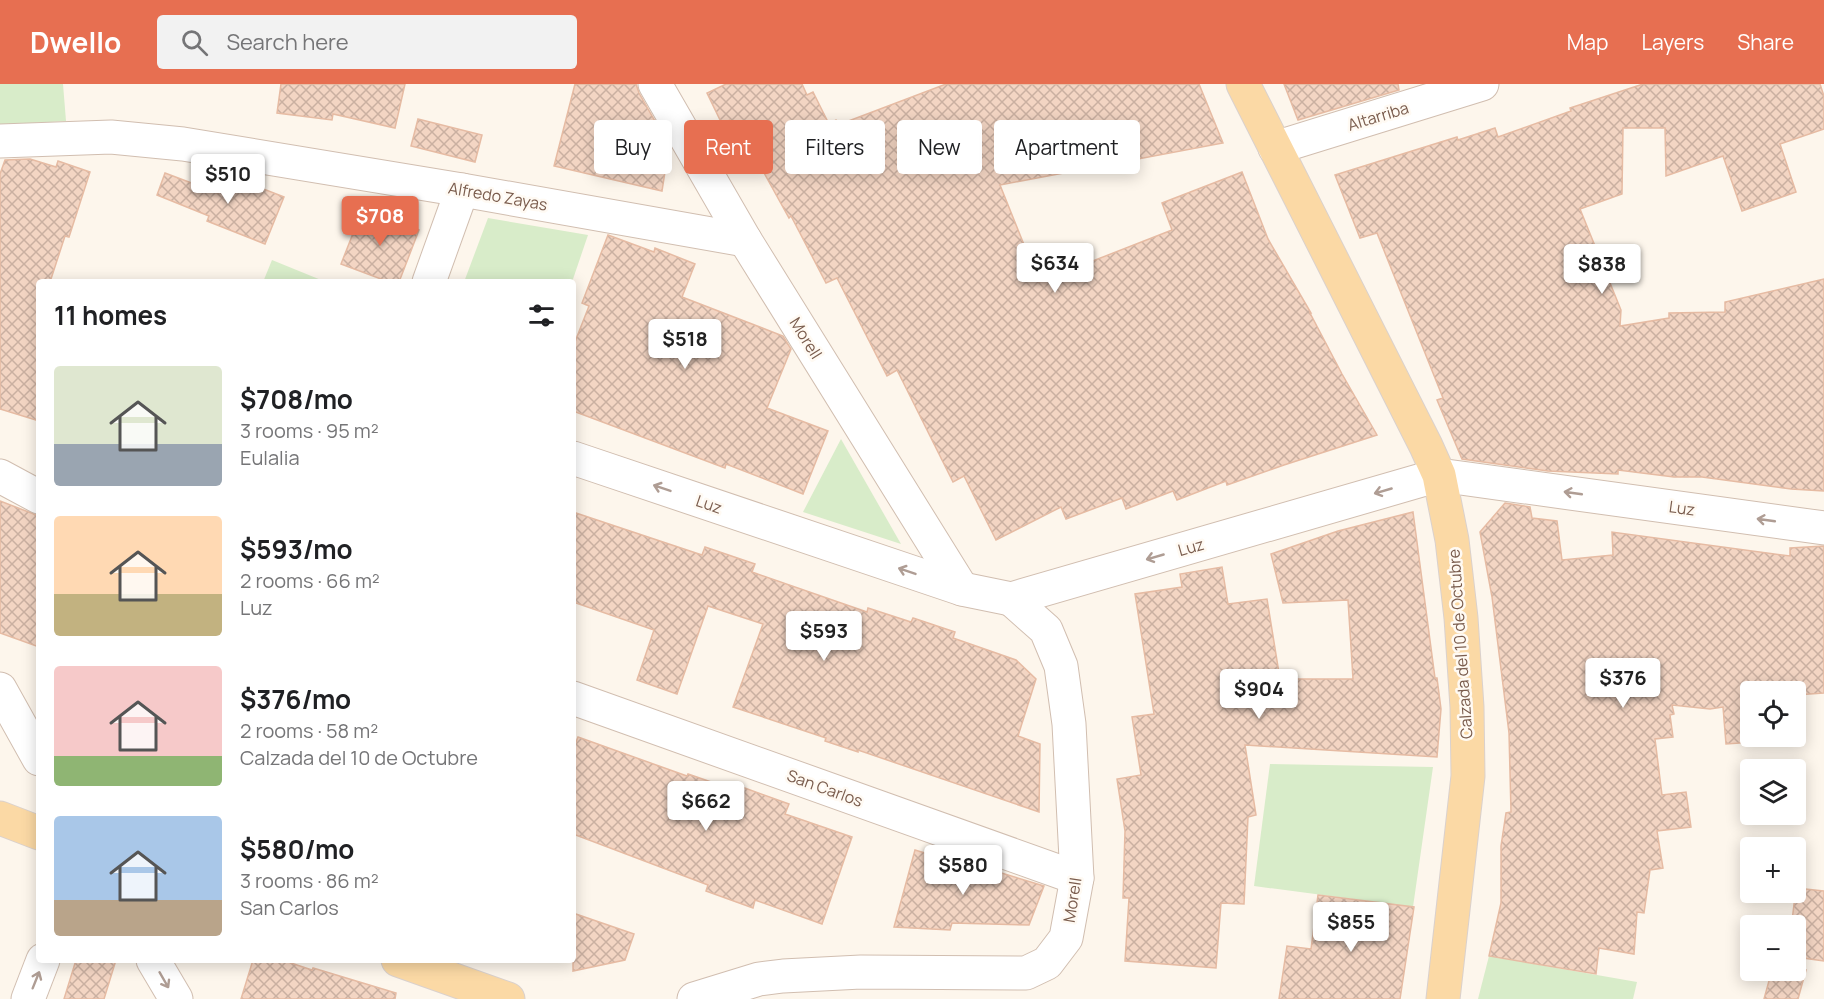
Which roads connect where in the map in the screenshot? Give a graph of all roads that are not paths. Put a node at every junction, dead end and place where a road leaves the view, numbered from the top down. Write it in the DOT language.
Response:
graph roads {
  1 [pos="655,84"];
  2 [pos="1243,84"];
  3 [pos="1482,84"];
  4 [pos="0,141"];
  5 [pos="1275,148"];
  6 [pos="462,190"];
  7 [pos="745,240"];
  8 [pos="430,279"];
  9 [pos="576,459"];
  10 [pos="1439,475"];
  11 [pos="0,476"];
  12 [pos="36,495"];
  13 [pos="1824,528"];
  14 [pos="962,589"];
  15 [pos="1011,599"];
  16 [pos="0,689"];
  17 [pos="576,699"];
  18 [pos="36,754"];
  19 [pos="0,819"];
  20 [pos="36,832"];
  21 [pos="1077,878"];
  22 [pos="42,963"];
  23 [pos="155,963"];
  24 [pos="406,963"];
  25 [pos="28,999"];
  26 [pos="176,999"];
  27 [pos="508,999"];
  28 [pos="694,999"];
  29 [pos="1443,999"];
  1 -- 7 [label="street, Morell"];
  2 -- 5 [label="main road, Calzada del 10 de Octubre"];
  3 -- 5 [label="street, Altarriba"];
  4 -- 6 [label="street, Alfredo Zayas"];
  5 -- 10 [label="main road, Calzada del 10 de Octubre"];
  6 -- 7 [label="street, Alfredo Zayas"];
  6 -- 8 [label="street"];
  7 -- 14 [label="street, Morell"];
  14 -- 9 [label="street, Luz, one-way"];
  13 -- 10 [label="street, Luz, one-way"];
  10 -- 15 [label="street, Luz, one-way"];
  10 -- 29 [label="main road, Calzada del 10 de Octubre"];
  11 -- 12 [label="street"];
  14 -- 15 [label="street, Luz"];
  15 -- 21 [label="street, Morell"];
  16 -- 18 [label="street"];
  17 -- 21 [label="street, San Carlos"];
  19 -- 20 [label="main road"];
  21 -- 28 [label="street, Morell"];
  25 -- 22 [label="street, one-way"];
  23 -- 26 [label="street, one-way"];
  24 -- 27 [label="main road"];
}
